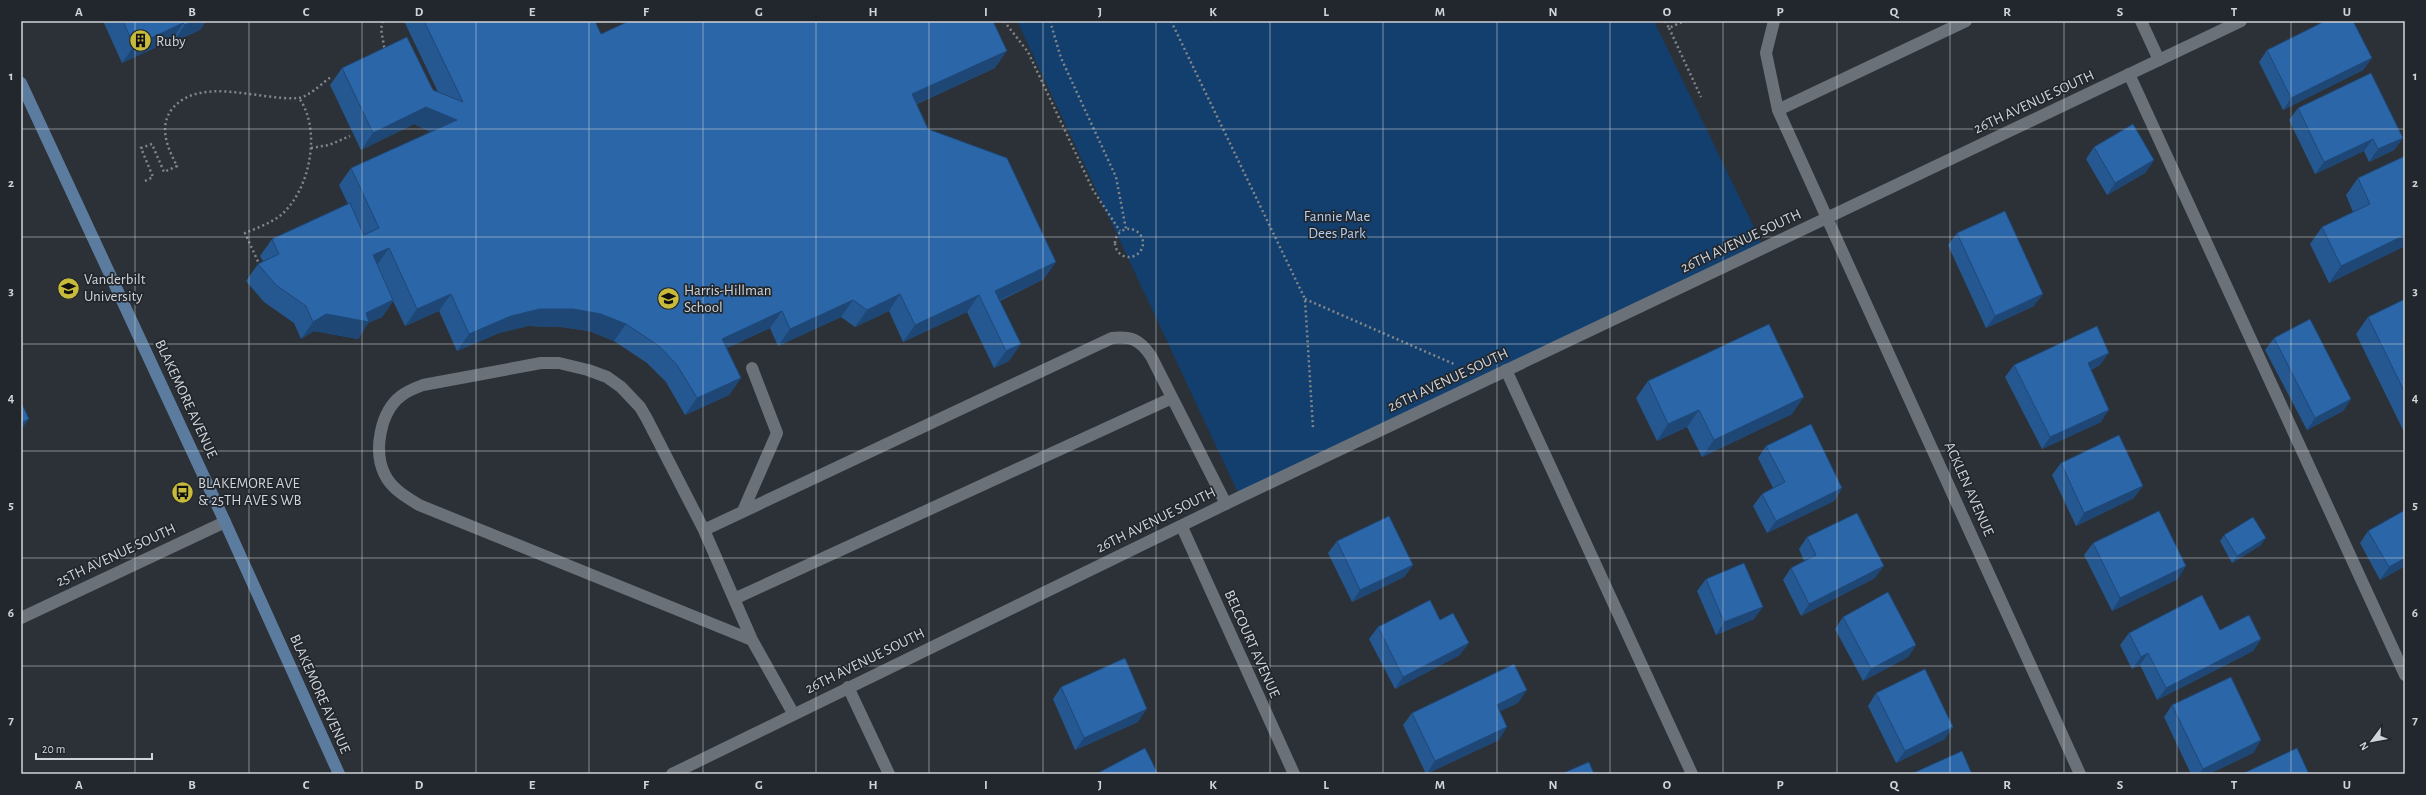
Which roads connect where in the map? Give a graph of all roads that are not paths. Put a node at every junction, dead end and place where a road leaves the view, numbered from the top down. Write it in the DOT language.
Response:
graph roads {
  1 [pos="1774,21"];
  2 [pos="1966,21"];
  3 [pos="2141,21"];
  4 [pos="2241,21"];
  5 [pos="2159,60"];
  6 [pos="2129,74"];
  7 [pos="21,83"];
  8 [pos="1778,110"];
  9 [pos="1827,218"];
  10 [pos="752,368"];
  11 [pos="1506,370"];
  12 [pos="1172,398"];
  13 [pos="1226,504"];
  14 [pos="743,512"];
  15 [pos="225,522"];
  16 [pos="1182,527"];
  17 [pos="704,530"];
  18 [pos="734,599"];
  19 [pos="21,618"];
  20 [pos="752,640"];
  21 [pos="2405,675"];
  22 [pos="848,687"];
  23 [pos="793,713"];
  24 [pos="339,774"];
  25 [pos="673,774"];
  26 [pos="889,774"];
  27 [pos="1294,774"];
  28 [pos="1692,774"];
  29 [pos="2080,774"];
  1 -- 8 [label="street, ACKLEN AVENUE"];
  2 -- 8 [label="street"];
  3 -- 5 [label="street"];
  4 -- 5 [label="street, 26TH AVENUE SOUTH"];
  5 -- 6 [label="street, 26TH AVENUE SOUTH"];
  6 -- 9 [label="street, 26TH AVENUE SOUTH"];
  6 -- 21 [label="street"];
  7 -- 15 [label="main road, BLAKEMORE AVENUE"];
  8 -- 9 [label="street, ACKLEN AVENUE"];
  9 -- 11 [label="street, 26TH AVENUE SOUTH"];
  9 -- 29 [label="street, ACKLEN AVENUE"];
  10 -- 14 [label="street"];
  11 -- 13 [label="street, 26TH AVENUE SOUTH"];
  11 -- 28 [label="street"];
  12 -- 13 [label="street"];
  12 -- 14 [label="street"];
  12 -- 18 [label="street"];
  13 -- 16 [label="street, 26TH AVENUE SOUTH"];
  14 -- 17 [label="street"];
  15 -- 19 [label="street, 25TH AVENUE SOUTH"];
  15 -- 24 [label="main road, BLAKEMORE AVENUE"];
  16 -- 22 [label="street, 26TH AVENUE SOUTH"];
  16 -- 27 [label="street, BELCOURT AVENUE"];
  17 -- 18 [label="street"];
  17 -- 20 [label="street"];
  18 -- 20 [label="street"];
  20 -- 23 [label="street"];
  22 -- 23 [label="street, 26TH AVENUE SOUTH"];
  22 -- 26 [label="street"];
  23 -- 25 [label="street, 26TH AVENUE SOUTH"];
}
